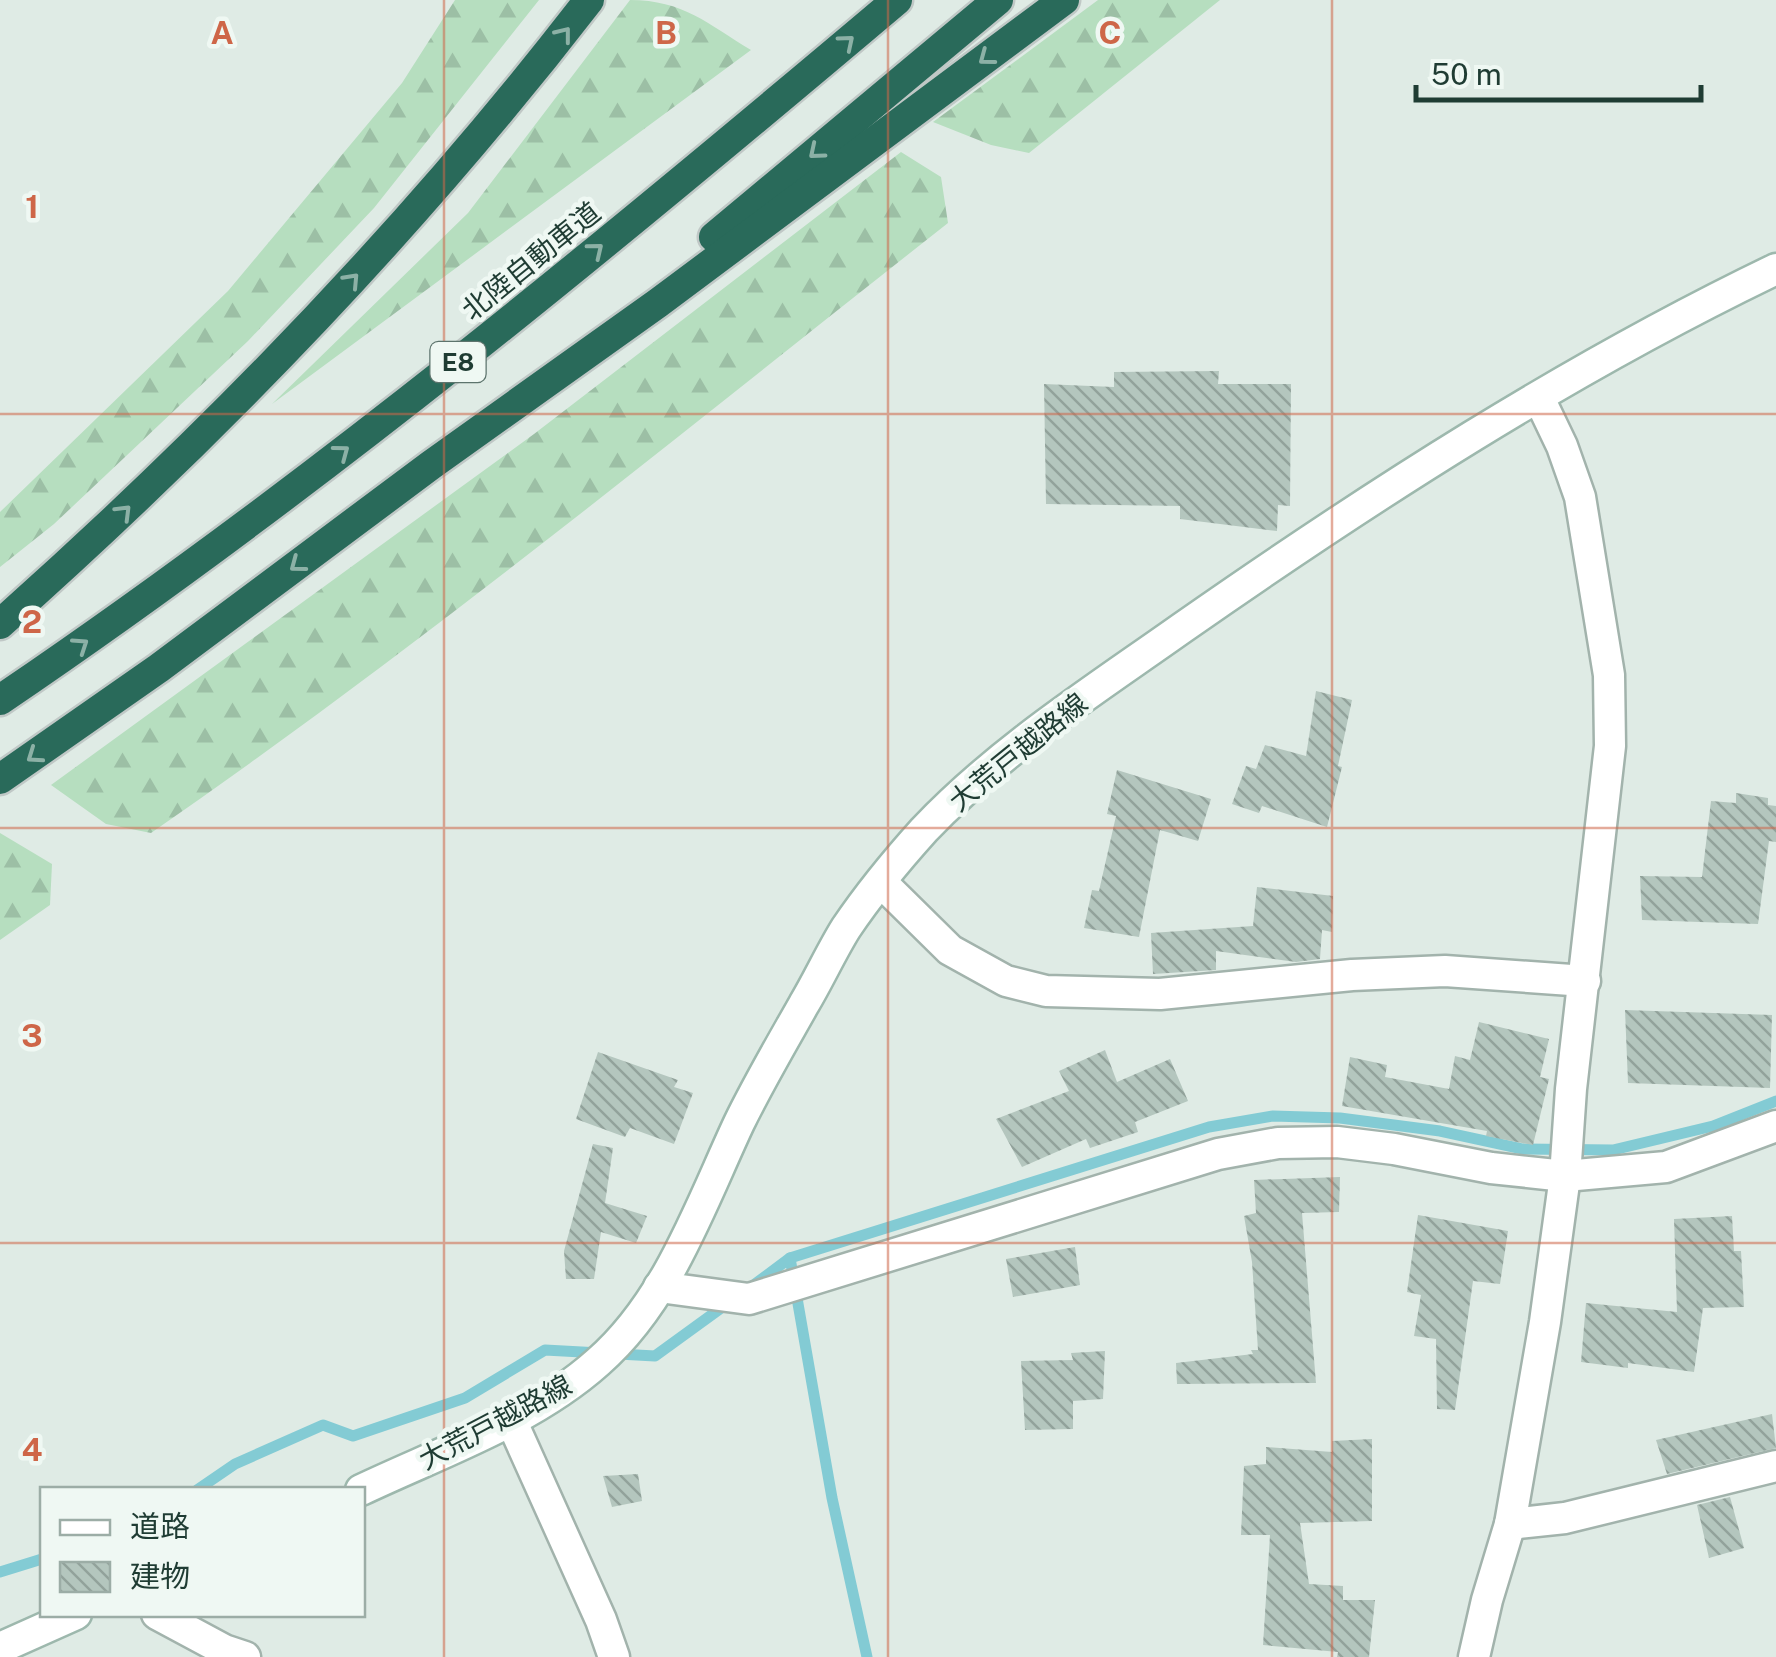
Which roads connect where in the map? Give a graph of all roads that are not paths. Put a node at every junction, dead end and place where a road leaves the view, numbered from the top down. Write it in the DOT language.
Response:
graph roads {
  1 [pos="590,0"];
  2 [pos="897,0"];
  3 [pos="998,0"];
  4 [pos="1064,0"];
  5 [pos="1776,270"];
  6 [pos="1539,398"];
  7 [pos="431,464"];
  8 [pos="0,624"];
  9 [pos="0,700"];
  10 [pos="0,779"];
  11 [pos="882,882"];
  12 [pos="1584,981"];
  13 [pos="1776,1126"];
  14 [pos="1565,1176"];
  15 [pos="659,1286"];
  16 [pos="511,1420"];
  17 [pos="1776,1466"];
  18 [pos="365,1488"];
  19 [pos="1510,1524"];
  20 [pos="69,1617"];
  21 [pos="162,1617"];
  22 [pos="0,1648"];
  23 [pos="245,1657"];
  24 [pos="614,1657"];
  25 [pos="1474,1657"];
  8 -- 1 [label="highway, one-way"];
  9 -- 2 [label="highway, 北陸自動車道 / E8, one-way"];
  3 -- 7 [label="highway, E8, one-way"];
  4 -- 7 [label="highway, E8, one-way"];
  5 -- 6 [label="street, 大荒戸越路線"];
  6 -- 11 [label="street, 大荒戸越路線"];
  6 -- 12 [label="street"];
  7 -- 10 [label="highway, E8, one-way"];
  11 -- 12 [label="street"];
  11 -- 15 [label="street, 大荒戸越路線"];
  12 -- 14 [label="street"];
  13 -- 14 [label="street"];
  14 -- 15 [label="street"];
  14 -- 19 [label="street"];
  15 -- 16 [label="street, 大荒戸越路線"];
  16 -- 18 [label="street, 大荒戸越路線"];
  16 -- 24 [label="street"];
  17 -- 19 [label="street"];
  19 -- 25 [label="street"];
  20 -- 22 [label="street"];
  21 -- 23 [label="street"];
}
